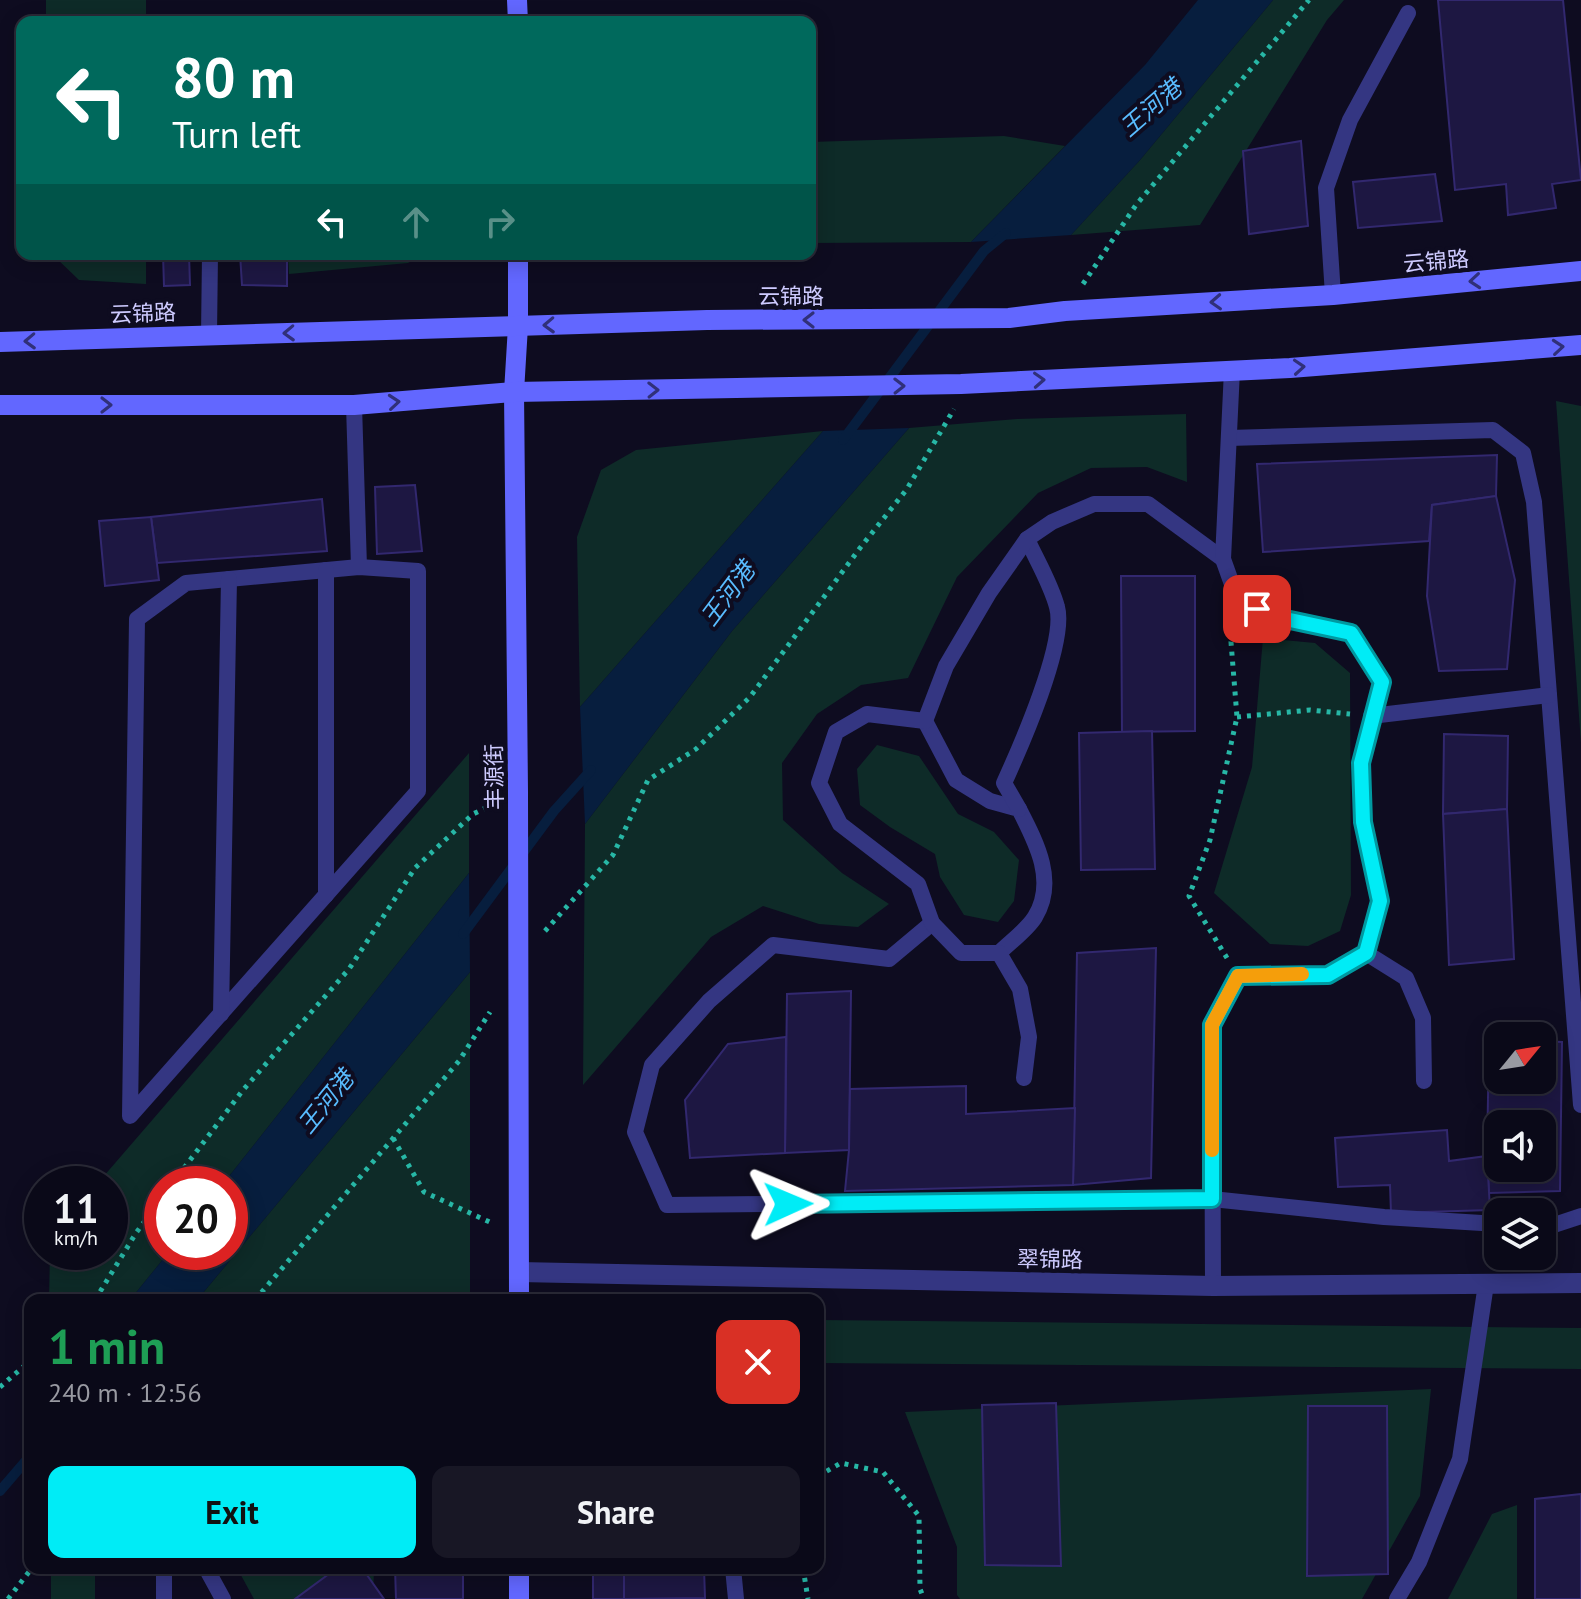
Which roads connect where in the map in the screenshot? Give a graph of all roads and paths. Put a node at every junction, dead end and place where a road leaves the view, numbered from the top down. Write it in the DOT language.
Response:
graph roads {
  1 [pos="1309,0"];
  2 [pos="1408,13"];
  3 [pos="210,260"];
  4 [pos="518,260"];
  5 [pos="1581,271"];
  6 [pos="1333,295"];
  7 [pos="1065,311"];
  8 [pos="518,326"];
  9 [pos="209,335"];
  10 [pos="0,342"];
  11 [pos="1581,345"];
  12 [pos="1232,370"];
  13 [pos="965,384"];
  14 [pos="514,392"];
  15 [pos="0,405"];
  16 [pos="354,405"];
  17 [pos="1229,438"];
  18 [pos="1027,539"];
  19 [pos="1223,559"];
  20 [pos="359,567"];
  21 [pos="326,570"];
  22 [pos="229,579"];
  23 [pos="1238,601"];
  24 [pos="1549,695"];
  25 [pos="1371,716"];
  26 [pos="1237,717"];
  27 [pos="925,721"];
  28 [pos="518,792"];
  29 [pos="1019,809"];
  30 [pos="326,895"];
  31 [pos="932,923"];
  32 [pos="999,953"];
  33 [pos="1366,953"];
  34 [pos="519,967"];
  35 [pos="1238,976"];
  36 [pos="493,1007"];
  37 [pos="221,1014"];
  38 [pos="1024,1078"];
  39 [pos="1424,1081"];
  40 [pos="1581,1105"];
  41 [pos="393,1138"];
  42 [pos="186,1166"];
  43 [pos="1212,1199"];
  44 [pos="1581,1216"];
  45 [pos="144,1222"];
  46 [pos="1484,1223"];
  47 [pos="1556,1224"];
  48 [pos="519,1235"];
  49 [pos="519,1272"];
  50 [pos="1581,1283"];
  51 [pos="1486,1284"];
  52 [pos="1213,1286"];
  53 [pos="99,1294"];
  54 [pos="260,1294"];
  55 [pos="519,1294"];
  56 [pos="24,1366"];
  57 [pos="0,1387"];
  58 [pos="824,1473"];
  59 [pos="27,1574"];
  60 [pos="164,1574"];
  61 [pos="209,1574"];
  62 [pos="519,1574"];
  63 [pos="734,1574"];
  64 [pos="804,1574"];
  65 [pos="920,1589"];
  66 [pos="8,1599"];
  67 [pos="164,1599"];
  68 [pos="223,1599"];
  69 [pos="519,1599"];
  70 [pos="736,1599"];
  71 [pos="808,1599"];
  72 [pos="915,1599"];
  73 [pos="924,1599"];
  74 [pos="1397,1599"];
  1 -- 7 [label="path"];
  2 -- 6 [label="lane"];
  3 -- 9 [label="lane"];
  4 -- 8 [label="main road, 丰源街"];
  5 -- 6 [label="main road, 云锦路, one-way"];
  6 -- 7 [label="main road, 云锦路, one-way"];
  7 -- 8 [label="main road, 云锦路, one-way"];
  8 -- 9 [label="main road, 云锦路, one-way"];
  8 -- 14 [label="main road, 丰源街"];
  9 -- 10 [label="main road, 云锦路, one-way"];
  12 -- 11 [label="main road, one-way"];
  13 -- 12 [label="main road, one-way"];
  12 -- 17 [label="lane"];
  14 -- 13 [label="main road, one-way"];
  13 -- 34 [label="path"];
  16 -- 14 [label="main road, one-way"];
  14 -- 28 [label="main road, 丰源街"];
  15 -- 16 [label="main road, one-way"];
  16 -- 20 [label="lane"];
  17 -- 19 [label="lane"];
  17 -- 24 [label="lane"];
  18 -- 19 [label="lane"];
  18 -- 27 [label="lane"];
  18 -- 29 [label="lane"];
  19 -- 23 [label="lane"];
  20 -- 21 [label="lane"];
  20 -- 30 [label="lane"];
  21 -- 22 [label="lane"];
  21 -- 30 [label="lane"];
  22 -- 37 [label="lane"];
  22 -- 37 [label="lane"];
  23 -- 25 [label="lane"];
  23 -- 26 [label="path"];
  24 -- 25 [label="lane"];
  24 -- 40 [label="lane"];
  25 -- 26 [label="path"];
  25 -- 33 [label="lane"];
  26 -- 35 [label="path"];
  27 -- 29 [label="lane"];
  27 -- 31 [label="lane"];
  28 -- 34 [label="main road, 丰源街"];
  28 -- 42 [label="path"];
  29 -- 32 [label="lane"];
  30 -- 37 [label="lane"];
  31 -- 32 [label="lane"];
  31 -- 43 [label="lane"];
  32 -- 38 [label="lane"];
  33 -- 35 [label="lane"];
  33 -- 39 [label="lane"];
  34 -- 48 [label="main road, 丰源街"];
  35 -- 43 [label="lane"];
  36 -- 41 [label="path"];
  41 -- 48 [label="path"];
  41 -- 54 [label="path"];
  43 -- 46 [label="lane"];
  43 -- 52 [label="lane"];
  44 -- 47 [label="lane"];
  45 -- 53 [label="path"];
  48 -- 49 [label="main road, 丰源街"];
  49 -- 52 [label="street, 翠锦路"];
  49 -- 55 [label="main road, 丰源街"];
  50 -- 51 [label="street, 翠锦路"];
  51 -- 52 [label="street, 翠锦路"];
  51 -- 74 [label="lane"];
  56 -- 57 [label="path"];
  58 -- 65 [label="path"];
  59 -- 66 [label="path"];
  60 -- 67 [label="lane"];
  61 -- 68 [label="lane"];
  62 -- 69 [label="main road"];
  63 -- 70 [label="lane"];
  64 -- 71 [label="path"];
  65 -- 72 [label="path"];
  65 -- 73 [label="path"];
}
